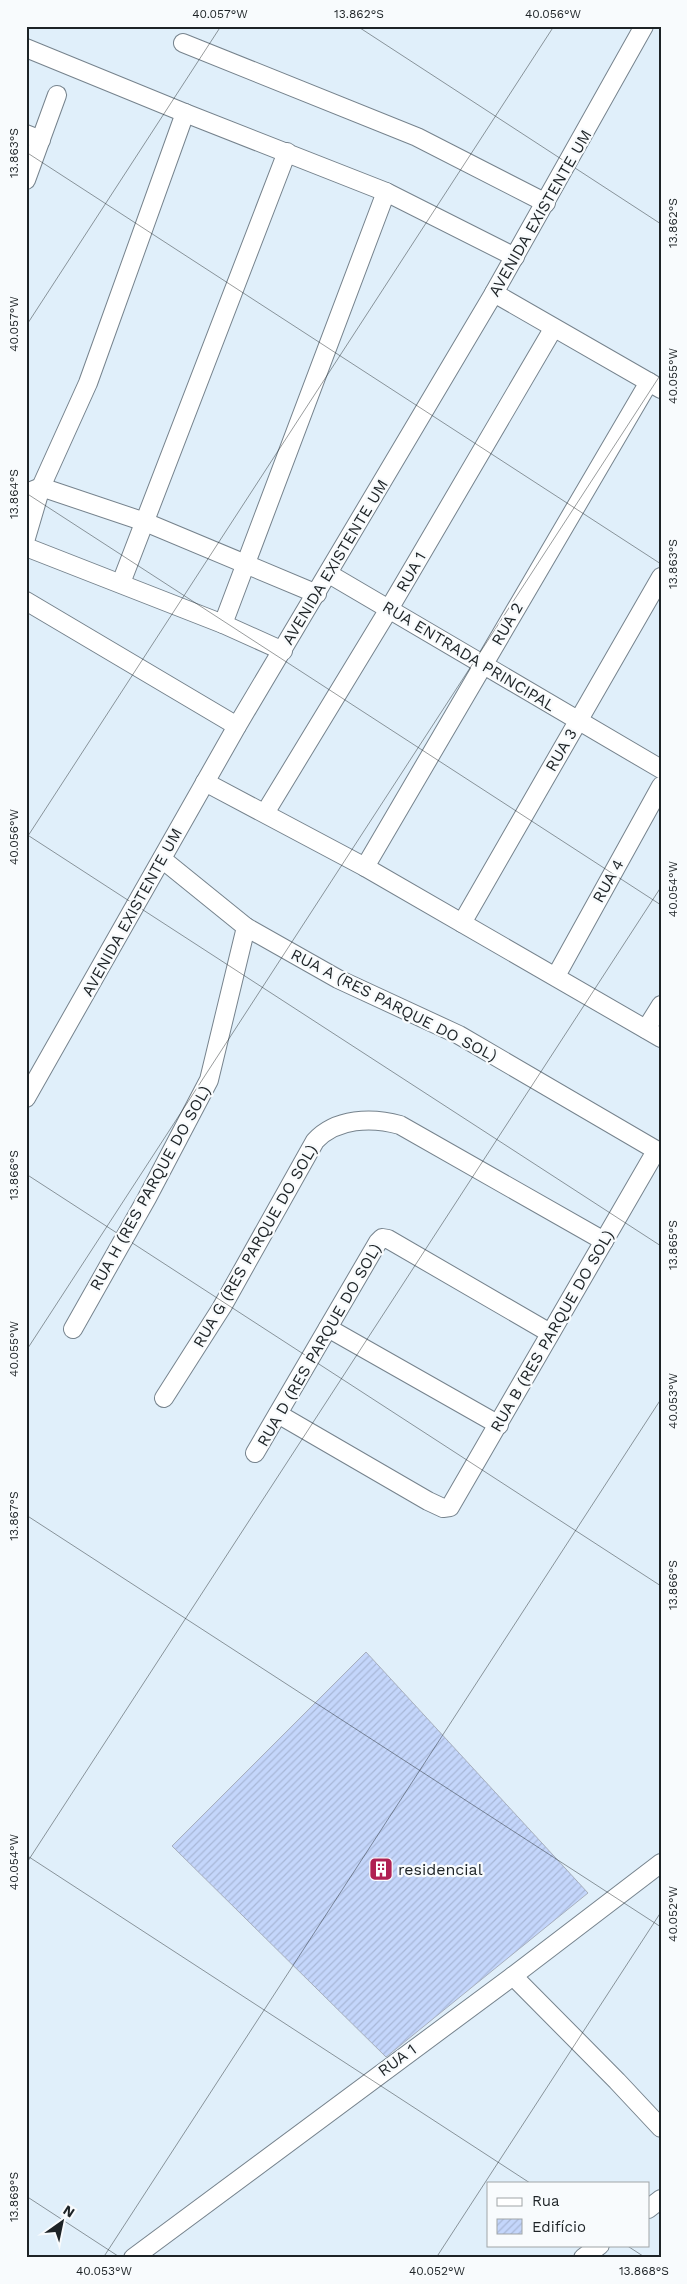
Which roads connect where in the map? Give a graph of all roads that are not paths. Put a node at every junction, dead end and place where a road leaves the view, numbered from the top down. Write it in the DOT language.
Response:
graph roads {
  1 [pos="644,26"];
  2 [pos="182,43"];
  3 [pos="26,48"];
  4 [pos="57,95"];
  5 [pos="185,113"];
  6 [pos="34,137"];
  7 [pos="287,152"];
  8 [pos="26,180"];
  9 [pos="386,192"];
  10 [pos="546,203"];
  11 [pos="514,256"];
  12 [pos="494,293"];
  13 [pos="553,329"];
  14 [pos="655,386"];
  15 [pos="34,490"];
  16 [pos="145,522"];
  17 [pos="26,538"];
  18 [pos="26,547"];
  19 [pos="247,563"];
  20 [pos="329,574"];
  21 [pos="661,578"];
  22 [pos="122,583"];
  23 [pos="316,594"];
  24 [pos="26,601"];
  25 [pos="389,609"];
  26 [pos="223,624"];
  27 [pos="282,651"];
  28 [pos="484,664"];
  29 [pos="578,720"];
  30 [pos="237,726"];
  31 [pos="661,769"];
  32 [pos="205,782"];
  33 [pos="661,786"];
  34 [pos="265,813"];
  35 [pos="162,859"];
  36 [pos="365,867"];
  37 [pos="462,923"];
  38 [pos="246,927"];
  39 [pos="556,976"];
  40 [pos="661,1005"];
  41 [pos="653,1034"];
  42 [pos="26,1098"];
  43 [pos="659,1152"];
  44 [pos="604,1241"];
  45 [pos="328,1328"];
  46 [pos="73,1329"];
  47 [pos="550,1333"];
  48 [pos="164,1398"];
  49 [pos="278,1414"];
  50 [pos="499,1425"];
  51 [pos="255,1453"];
  52 [pos="661,1863"];
  53 [pos="513,1976"];
  54 [pos="661,2128"];
  55 [pos="661,2199"];
  56 [pos="650,2207"];
  57 [pos="599,2246"];
  58 [pos="133,2258"];
  59 [pos="583,2258"];
  1 -- 10 [label="street, AVENIDA EXISTENTE UM"];
  2 -- 10 [label="street"];
  3 -- 5 [label="street"];
  4 -- 6 [label="street"];
  5 -- 7 [label="street"];
  5 -- 15 [label="street"];
  6 -- 8 [label="street"];
  7 -- 9 [label="street"];
  7 -- 16 [label="street"];
  9 -- 11 [label="street"];
  9 -- 19 [label="street"];
  10 -- 11 [label="street, AVENIDA EXISTENTE UM"];
  11 -- 12 [label="street, AVENIDA EXISTENTE UM"];
  12 -- 13 [label="street"];
  12 -- 20 [label="street, AVENIDA EXISTENTE UM"];
  13 -- 14 [label="street"];
  13 -- 25 [label="street, RUA 1"];
  14 -- 28 [label="street, RUA 2"];
  15 -- 16 [label="street"];
  15 -- 17 [label="street"];
  16 -- 19 [label="street"];
  16 -- 22 [label="street"];
  18 -- 22 [label="street"];
  19 -- 23 [label="street"];
  19 -- 26 [label="street"];
  20 -- 23 [label="street, AVENIDA EXISTENTE UM"];
  20 -- 25 [label="street, RUA ENTRADA PRINCIPAL"];
  21 -- 29 [label="street, RUA 3"];
  22 -- 26 [label="street"];
  23 -- 27 [label="street, AVENIDA EXISTENTE UM"];
  24 -- 30 [label="street"];
  25 -- 28 [label="street, RUA ENTRADA PRINCIPAL"];
  25 -- 34 [label="street, RUA 1"];
  26 -- 27 [label="street"];
  27 -- 30 [label="street, AVENIDA EXISTENTE UM"];
  28 -- 29 [label="street, RUA ENTRADA PRINCIPAL"];
  28 -- 36 [label="street, RUA 2"];
  29 -- 31 [label="street, RUA ENTRADA PRINCIPAL"];
  29 -- 37 [label="street, RUA 3"];
  30 -- 32 [label="street, AVENIDA EXISTENTE UM"];
  32 -- 34 [label="street"];
  32 -- 35 [label="street, AVENIDA EXISTENTE UM"];
  33 -- 39 [label="street, RUA 4"];
  34 -- 36 [label="street"];
  35 -- 38 [label="street, RUA A (RES PARQUE DO SOL)"];
  35 -- 42 [label="street, AVENIDA EXISTENTE UM"];
  36 -- 37 [label="street"];
  37 -- 39 [label="street"];
  38 -- 43 [label="street, RUA A (RES PARQUE DO SOL)"];
  38 -- 46 [label="street, RUA H (RES PARQUE DO SOL)"];
  39 -- 41 [label="street"];
  40 -- 41 [label="street"];
  43 -- 44 [label="street, RUA B (RES PARQUE DO SOL)"];
  44 -- 47 [label="street, RUA B (RES PARQUE DO SOL)"];
  44 -- 48 [label="street, RUA G (RES PARQUE DO SOL)"];
  45 -- 47 [label="street, RUA D (RES PARQUE DO SOL)"];
  45 -- 49 [label="street, RUA D (RES PARQUE DO SOL)"];
  45 -- 50 [label="street"];
  47 -- 50 [label="street, RUA B (RES PARQUE DO SOL)"];
  49 -- 50 [label="street, RUA B (RES PARQUE DO SOL)"];
  49 -- 51 [label="street, RUA D (RES PARQUE DO SOL)"];
  52 -- 53 [label="street, RUA 1"];
  53 -- 54 [label="street"];
  53 -- 58 [label="street, RUA 1"];
  55 -- 56 [label="street"];
  57 -- 59 [label="street"];
}
